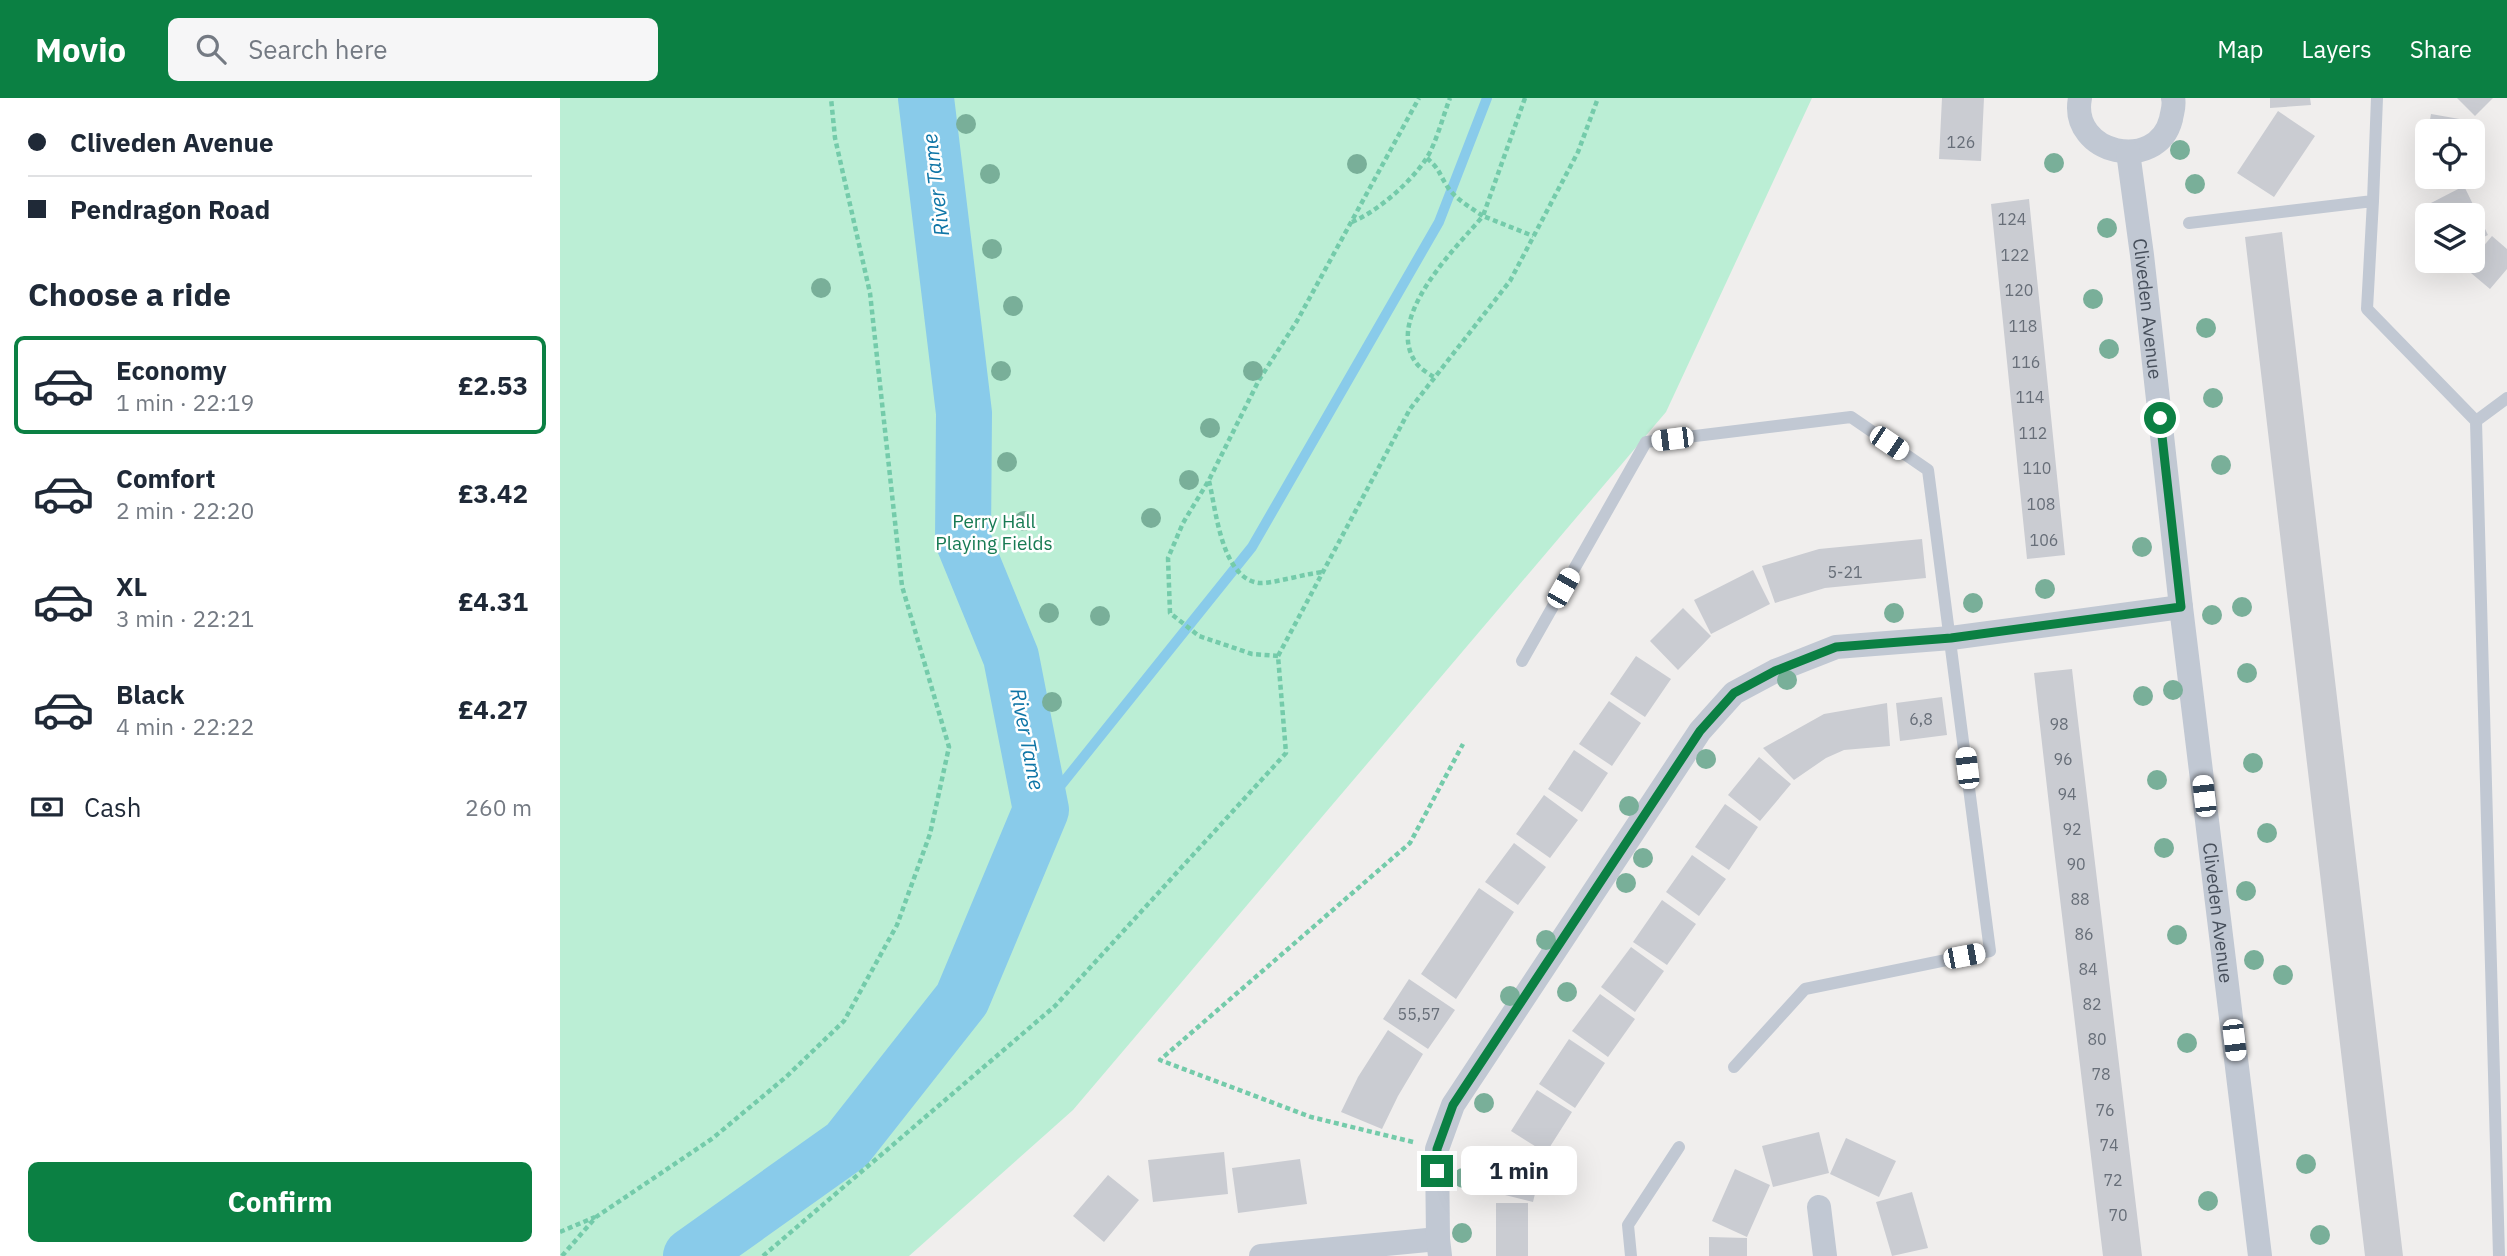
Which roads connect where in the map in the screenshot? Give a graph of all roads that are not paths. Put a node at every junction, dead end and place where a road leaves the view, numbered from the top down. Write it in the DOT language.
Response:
graph roads {
  1 [pos="2080,98"];
  2 [pos="2173,98"];
  3 [pos="2377,98"];
  4 [pos="2128,152"];
  5 [pos="2373,201"];
  6 [pos="2189,223"];
  7 [pos="2507,398"];
  8 [pos="2476,421"];
  9 [pos="2181,607"];
  10 [pos="1951,638"];
  11 [pos="1522,661"];
  12 [pos="1734,1067"];
  13 [pos="1679,1147"];
  14 [pos="1819,1207"];
  15 [pos="1439,1247"];
  16 [pos="1261,1256"];
  17 [pos="1631,1256"];
  18 [pos="1825,1256"];
  19 [pos="2260,1256"];
  20 [pos="2499,1256"];
  1 -- 4 [label="street"];
  2 -- 4 [label="street"];
  3 -- 5 [label="lane"];
  4 -- 9 [label="street, Cliveden Avenue"];
  5 -- 6 [label="lane"];
  5 -- 8 [label="lane"];
  7 -- 8 [label="lane"];
  8 -- 20 [label="lane"];
  9 -- 10 [label="street"];
  9 -- 19 [label="street, Cliveden Avenue"];
  10 -- 11 [label="lane"];
  10 -- 12 [label="lane"];
  10 -- 15 [label="street"];
  13 -- 17 [label="lane"];
  14 -- 18 [label="street"];
  15 -- 16 [label="street"];
}
